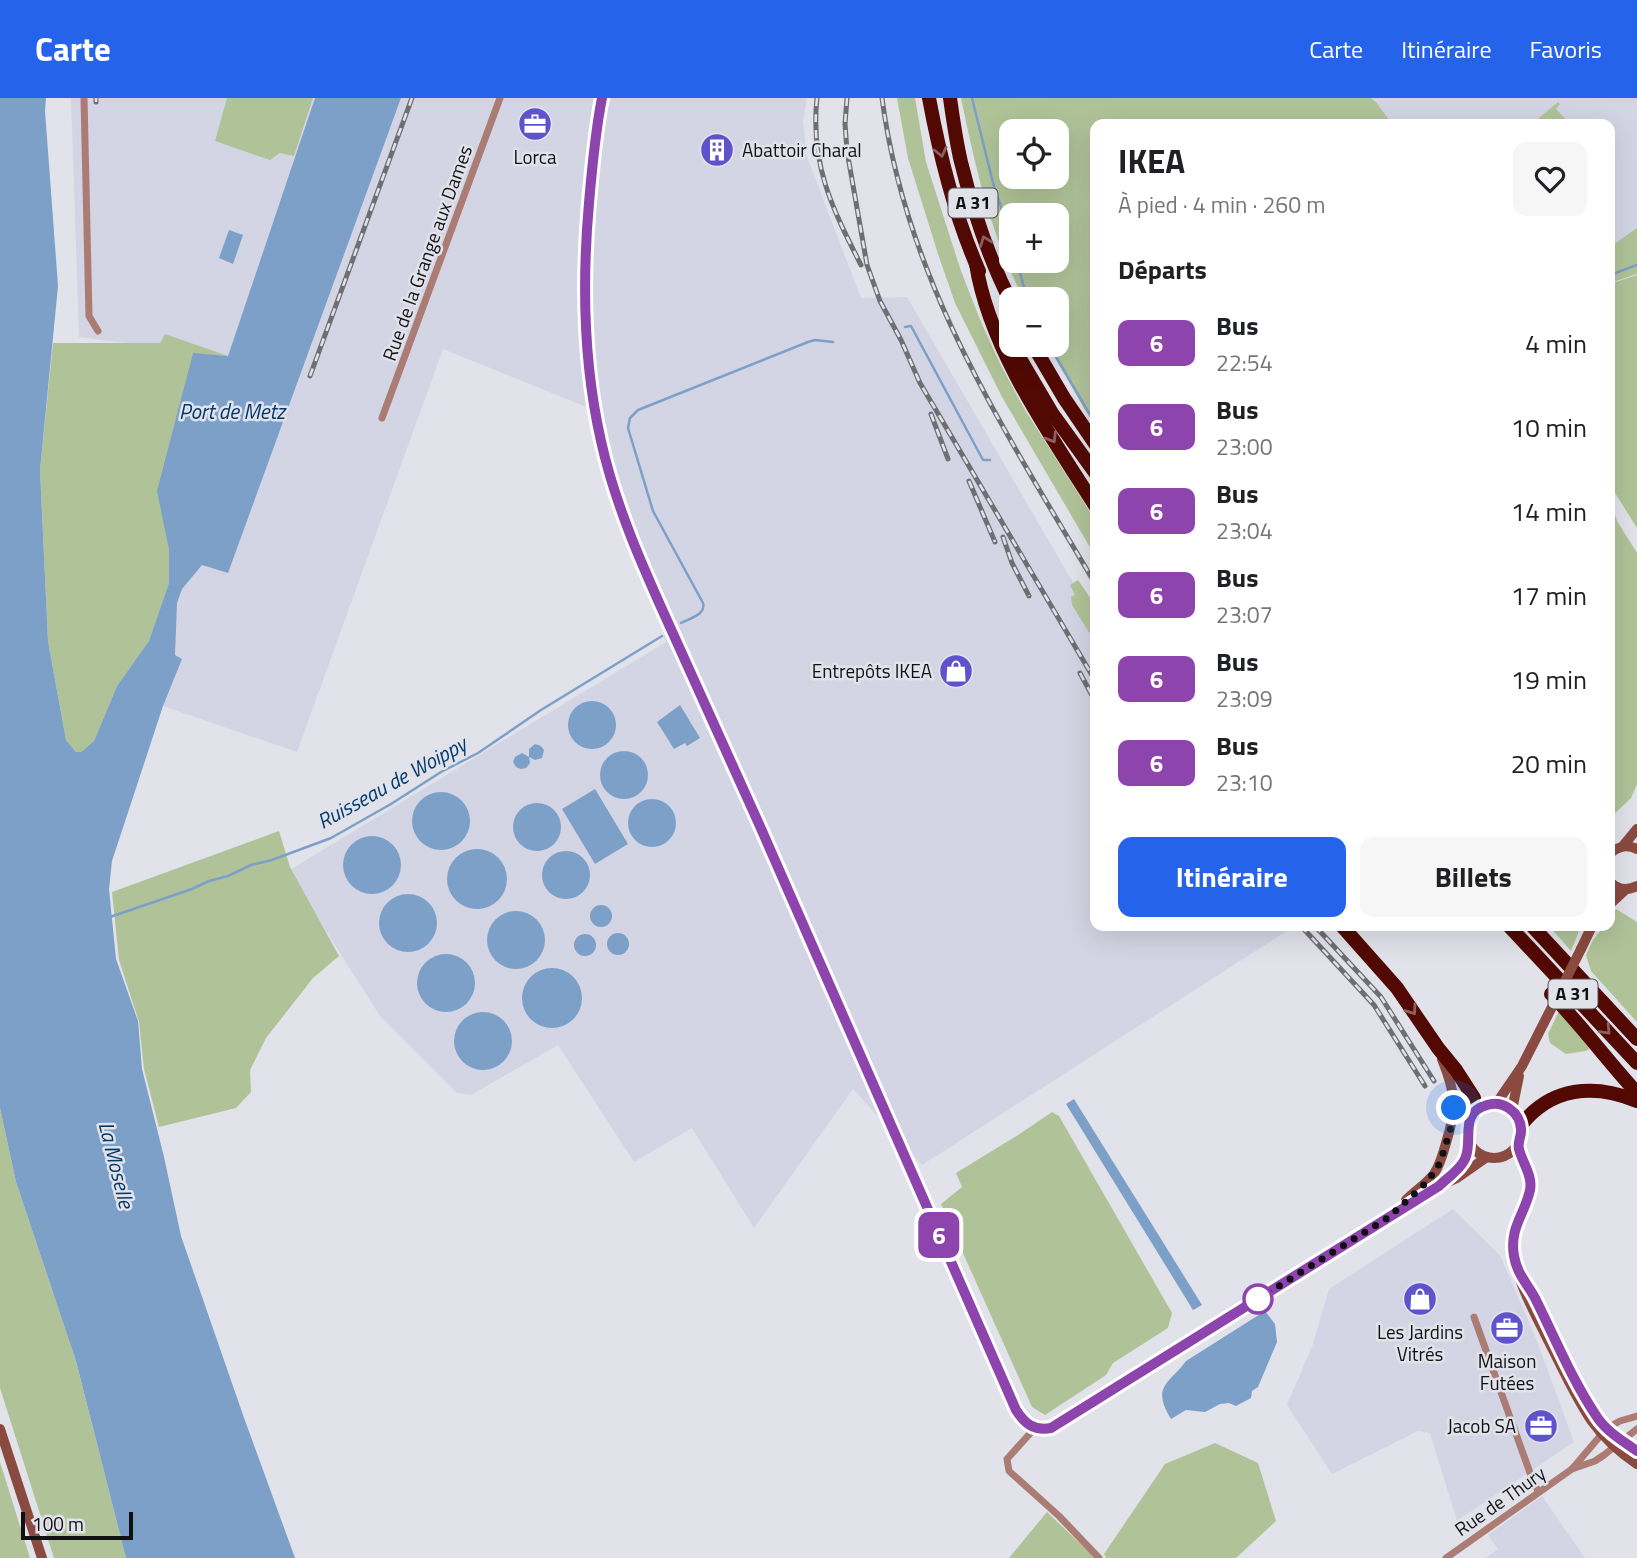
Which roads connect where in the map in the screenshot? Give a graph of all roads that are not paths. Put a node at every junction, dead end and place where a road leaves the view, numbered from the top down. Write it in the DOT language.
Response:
graph roads {
  1 [pos="84,98"];
  2 [pos="500,98"];
  3 [pos="602,98"];
  4 [pos="929,98"];
  5 [pos="950,98"];
  6 [pos="976,264"];
  7 [pos="1004,287"];
  8 [pos="999,315"];
  9 [pos="98,331"];
  10 [pos="1020,357"];
  11 [pos="1040,357"];
  12 [pos="382,418"];
  13 [pos="1090,436"];
  14 [pos="1090,466"];
  15 [pos="1090,498"];
  16 [pos="1637,830"];
  17 [pos="1623,846"];
  18 [pos="1637,849"];
  19 [pos="1615,850"];
  20 [pos="1631,888"];
  21 [pos="1615,900"];
  22 [pos="1346,931"];
  23 [pos="1514,931"];
  24 [pos="1537,931"];
  25 [pos="1590,931"];
  26 [pos="1552,998"];
  27 [pos="1637,1039"];
  28 [pos="1438,1048"];
  29 [pos="1637,1063"];
  30 [pos="1522,1066"];
  31 [pos="1637,1093"];
  32 [pos="1637,1101"];
  33 [pos="1496,1104"];
  34 [pos="1511,1110"];
  35 [pos="1473,1114"];
  36 [pos="1521,1125"];
  37 [pos="1469,1140"];
  38 [pos="1517,1145"];
  39 [pos="1507,1154"];
  40 [pos="1488,1157"];
  41 [pos="1527,1169"];
  42 [pos="1439,1186"];
  43 [pos="1389,1217"];
  44 [pos="1474,1317"];
  45 [pos="1637,1416"];
  46 [pos="1035,1428"];
  47 [pos="0,1429"];
  48 [pos="1637,1429"];
  49 [pos="1604,1430"];
  50 [pos="1618,1444"];
  51 [pos="1637,1451"];
  52 [pos="1637,1464"];
  53 [pos="1572,1469"];
  54 [pos="1539,1492"];
  55 [pos="42,1558"];
  56 [pos="1099,1558"];
  57 [pos="1446,1558"];
  1 -- 9 [label="street"];
  2 -- 12 [label="street, Rue de la Grange aux Dames"];
  3 -- 46 [label="street"];
  4 -- 6 [label="highway, A 31, one-way"];
  7 -- 5 [label="highway, A 31, one-way"];
  6 -- 8 [label="highway, A 31"];
  6 -- 15 [label="highway, one-way"];
  10 -- 14 [label="highway, A 31"];
  11 -- 13 [label="highway"];
  16 -- 17 [label="street"];
  17 -- 18 [label="street"];
  17 -- 19 [label="street"];
  20 -- 21 [label="street"];
  22 -- 28 [label="highway, one-way"];
  23 -- 29 [label="highway, A 31, one-way"];
  24 -- 27 [label="highway, A 31"];
  25 -- 26 [label="street, bridge"];
  26 -- 30 [label="street"];
  26 -- 31 [label="highway"];
  28 -- 35 [label="highway"];
  28 -- 43 [label="street"];
  30 -- 33 [label="street"];
  30 -- 34 [label="street"];
  32 -- 36 [label="highway"];
  33 -- 34 [label="street"];
  33 -- 35 [label="street"];
  34 -- 36 [label="street"];
  35 -- 37 [label="street"];
  36 -- 38 [label="street"];
  37 -- 40 [label="street"];
  37 -- 42 [label="street"];
  38 -- 39 [label="street"];
  38 -- 41 [label="street"];
  39 -- 40 [label="street"];
  39 -- 41 [label="street"];
  40 -- 42 [label="street"];
  41 -- 49 [label="street"];
  42 -- 43 [label="street"];
  43 -- 46 [label="street"];
  44 -- 54 [label="street"];
  45 -- 49 [label="street"];
  46 -- 56 [label="street"];
  47 -- 55 [label="street"];
  48 -- 50 [label="street, Rue de Thury"];
  49 -- 50 [label="street"];
  49 -- 53 [label="street, Rue de Thury"];
  50 -- 51 [label="street"];
  50 -- 52 [label="street"];
  50 -- 53 [label="street, Rue de Thury"];
  53 -- 54 [label="street, Rue de Thury"];
  54 -- 57 [label="street, Rue de Thury"];
}
